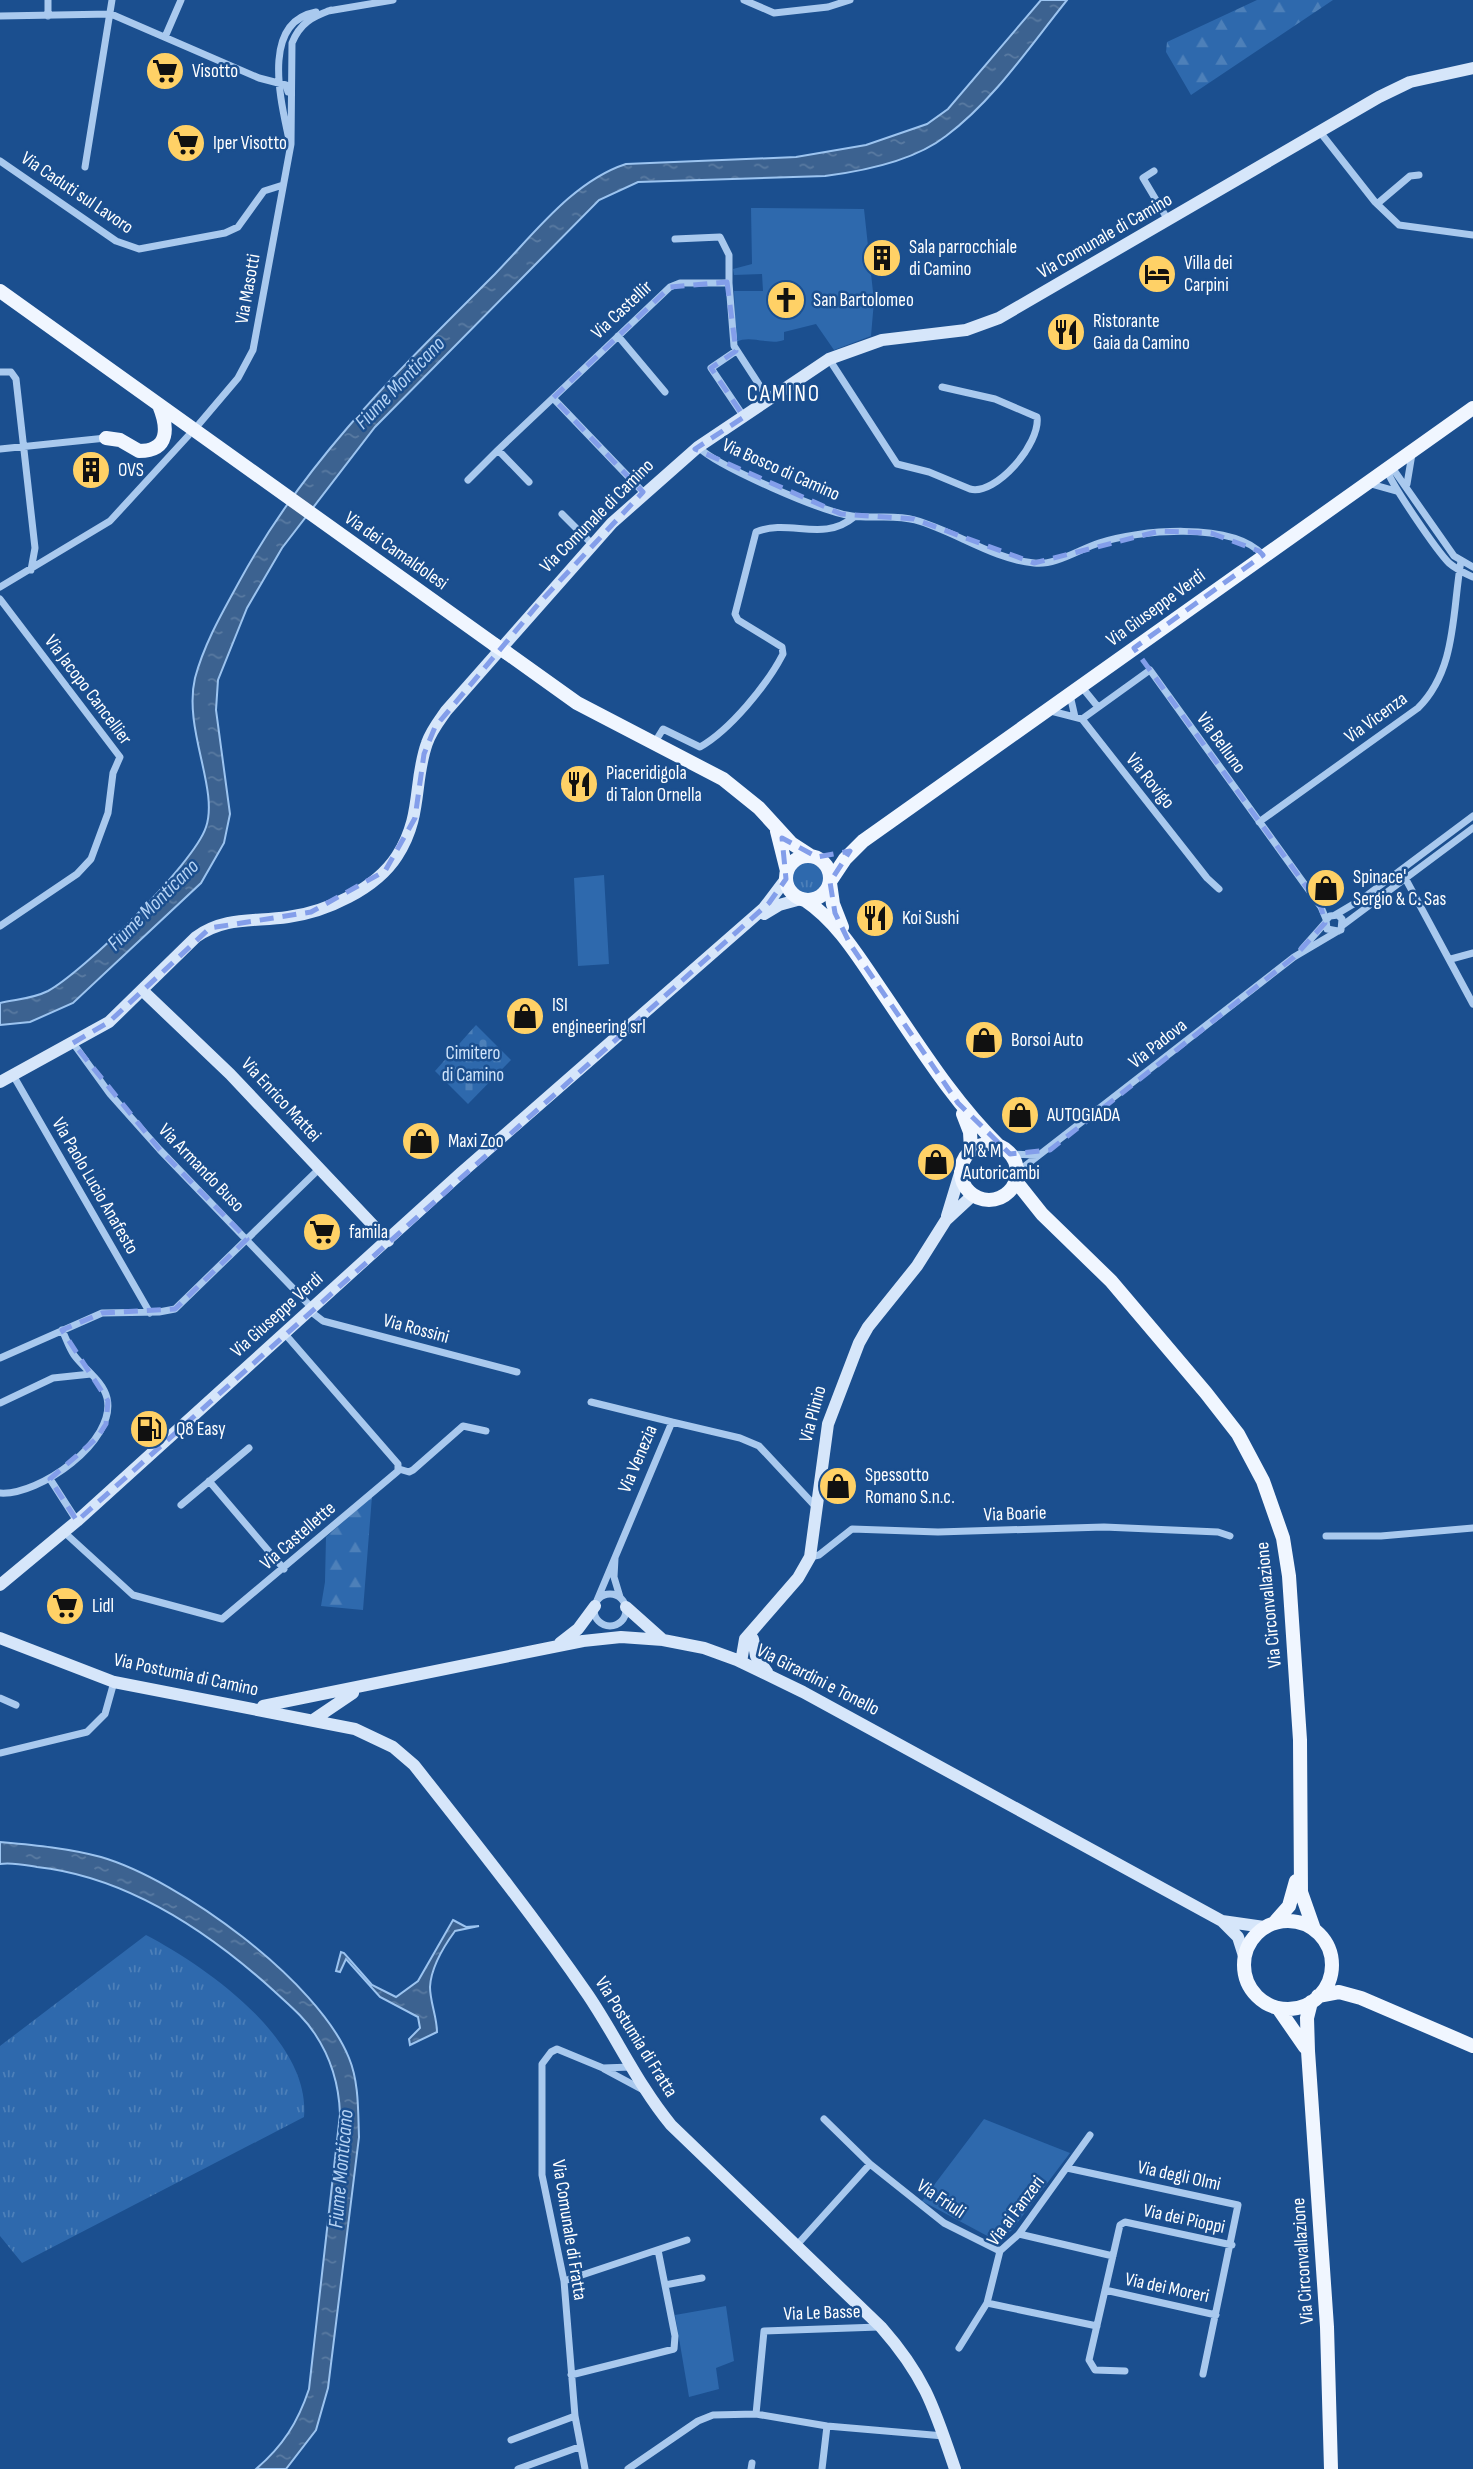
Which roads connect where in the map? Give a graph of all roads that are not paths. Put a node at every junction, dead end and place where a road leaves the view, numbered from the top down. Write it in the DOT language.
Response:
graph roads {
  1 [pos="48,0"];
  2 [pos="112,0"];
  3 [pos="181,0"];
  4 [pos="393,0"];
  5 [pos="744,0"];
  6 [pos="850,0"];
  7 [pos="331,10"];
  8 [pos="111,14"];
  9 [pos="0,16"];
  10 [pos="48,16"];
  11 [pos="165,37"];
  12 [pos="1473,68"];
  13 [pos="281,85"];
  14 [pos="291,111"];
  15 [pos="1320,132"];
  16 [pos="291,144"];
  17 [pos="0,161"];
  18 [pos="85,167"];
  19 [pos="1154,171"];
  20 [pos="1419,175"];
  21 [pos="283,185"];
  22 [pos="1377,204"];
  23 [pos="1168,221"];
  24 [pos="1473,235"];
  25 [pos="676,239"];
  26 [pos="729,283"];
  27 [pos="0,291"];
  28 [pos="618,336"];
  29 [pos="736,351"];
  30 [pos="829,359"];
  31 [pos="0,372"];
  32 [pos="942,387"];
  33 [pos="665,392"];
  34 [pos="552,398"];
  35 [pos="769,400"];
  36 [pos="159,405"];
  37 [pos="1473,408"];
  38 [pos="744,417"];
  39 [pos="199,424"];
  40 [pos="188,436"];
  41 [pos="106,438"];
  42 [pos="25,447"];
  43 [pos="698,447"];
  44 [pos="0,449"];
  45 [pos="498,450"];
  46 [pos="1413,450"];
  47 [pos="1389,468"];
  48 [pos="468,480"];
  49 [pos="529,482"];
  50 [pos="1366,484"];
  51 [pos="1407,485"];
  52 [pos="643,492"];
  53 [pos="1397,492"];
  54 [pos="562,514"];
  55 [pos="854,517"];
  56 [pos="592,544"];
  57 [pos="35,548"];
  58 [pos="1262,555"];
  59 [pos="50,559"];
  60 [pos="1461,561"];
  61 [pos="1473,567"];
  62 [pos="31,570"];
  63 [pos="1459,570"];
  64 [pos="1473,577"];
  65 [pos="0,587"];
  66 [pos="0,598"];
  67 [pos="1075,690"];
  68 [pos="1098,707"];
  69 [pos="1046,710"];
  70 [pos="1079,718"];
  71 [pos="654,742"];
  72 [pos="1473,816"];
  73 [pos="1259,822"];
  74 [pos="1473,828"];
  75 [pos="777,829"];
  76 [pos="863,841"];
  77 [pos="814,856"];
  78 [pos="1403,874"];
  79 [pos="786,875"];
  80 [pos="831,881"];
  81 [pos="1219,889"];
  82 [pos="803,900"];
  83 [pos="1330,918"];
  84 [pos="0,926"];
  85 [pos="1340,929"];
  86 [pos="734,933"];
  87 [pos="850,944"];
  88 [pos="1473,953"];
  89 [pos="1294,957"];
  90 [pos="1451,959"];
  91 [pos="142,989"];
  92 [pos="1473,1004"];
  93 [pos="73,1043"];
  94 [pos="13,1075"];
  95 [pos="0,1082"];
  96 [pos="958,1103"];
  97 [pos="971,1150"];
  98 [pos="1004,1150"];
  99 [pos="1041,1155"];
  100 [pos="319,1169"];
  101 [pos="961,1170"];
  102 [pos="1016,1177"];
  103 [pos="973,1195"];
  104 [pos="1000,1198"];
  105 [pos="1042,1214"];
  106 [pos="946,1220"];
  107 [pos="247,1239"];
  108 [pos="388,1241"];
  109 [pos="312,1310"];
  110 [pos="150,1313"];
  111 [pos="62,1330"];
  112 [pos="285,1334"];
  113 [pos="0,1358"];
  114 [pos="517,1372"];
  115 [pos="91,1374"];
  116 [pos="591,1402"];
  117 [pos="0,1403"];
  118 [pos="672,1422"];
  119 [pos="486,1431"];
  120 [pos="249,1448"];
  121 [pos="399,1469"];
  122 [pos="50,1479"];
  123 [pos="209,1481"];
  124 [pos="0,1493"];
  125 [pos="181,1505"];
  126 [pos="817,1507"];
  127 [pos="77,1521"];
  128 [pos="1473,1528"];
  129 [pos="64,1532"];
  130 [pos="1230,1536"];
  131 [pos="1326,1536"];
  132 [pos="616,1553"];
  133 [pos="810,1556"];
  134 [pos="284,1569"];
  135 [pos="1,1583"];
  136 [pos="623,1602"];
  137 [pos="595,1606"];
  138 [pos="0,1629"];
  139 [pos="751,1636"];
  140 [pos="0,1638"];
  141 [pos="663,1640"];
  142 [pos="13,1642"];
  143 [pos="554,1647"];
  144 [pos="715,1651"];
  145 [pos="741,1662"];
  146 [pos="769,1675"];
  147 [pos="114,1682"];
  148 [pos="358,1689"];
  149 [pos="322,1696"];
  150 [pos="0,1698"];
  151 [pos="347,1698"];
  152 [pos="16,1705"];
  153 [pos="244,1707"];
  154 [pos="313,1720"];
  155 [pos="355,1729"];
  156 [pos="0,1753"];
  157 [pos="1299,1866"];
  158 [pos="1222,1921"];
  159 [pos="1270,1925"];
  160 [pos="1314,1929"];
  161 [pos="1244,1956"];
  162 [pos="1332,1966"];
  163 [pos="1361,1998"];
  164 [pos="1315,1999"];
  165 [pos="1278,2008"];
  166 [pos="1473,2046"];
  167 [pos="1308,2052"];
  168 [pos="631,2067"];
  169 [pos="603,2068"];
  170 [pos="645,2091"];
  171 [pos="824,2119"];
  172 [pos="1090,2135"];
  173 [pos="870,2164"];
  174 [pos="1068,2168"];
  175 [pos="1018,2234"];
  176 [pos="687,2240"];
  177 [pos="1232,2245"];
  178 [pos="795,2247"];
  179 [pos="658,2250"];
  180 [pos="1000,2252"];
  181 [pos="1113,2256"];
  182 [pos="702,2278"];
  183 [pos="564,2281"];
  184 [pos="666,2285"];
  185 [pos="1105,2290"];
  186 [pos="988,2303"];
  187 [pos="1216,2315"];
  188 [pos="1097,2326"];
  189 [pos="881,2327"];
  190 [pos="959,2348"];
  191 [pos="1125,2371"];
  192 [pos="1203,2374"];
  193 [pos="571,2375"];
  194 [pos="756,2414"];
  195 [pos="575,2416"];
  196 [pos="827,2426"];
  197 [pos="944,2436"];
  198 [pos="511,2440"];
  199 [pos="579,2447"];
  200 [pos="518,2469"];
  201 [pos="585,2469"];
  202 [pos="628,2469"];
  203 [pos="822,2469"];
  204 [pos="955,2469"];
  205 [pos="1331,2469"];
  1 -- 10 [label="street"];
  2 -- 8 [label="street"];
  3 -- 11 [label="street"];
  4 -- 7 [label="street, Via Masotti"];
  5 -- 6 [label="street"];
  7 -- 13 [label="street, Via Masotti"];
  7 -- 14 [label="street, Via Masotti"];
  8 -- 10 [label="street"];
  8 -- 11 [label="street"];
  8 -- 18 [label="street"];
  9 -- 10 [label="street"];
  11 -- 13 [label="street"];
  12 -- 15 [label="main road, Via Comunale di Camino"];
  13 -- 14 [label="street"];
  13 -- 16 [label="street, Via Masotti"];
  14 -- 16 [label="street, Via Masotti"];
  15 -- 22 [label="street"];
  15 -- 23 [label="main road, Via Comunale di Camino"];
  16 -- 21 [label="street, Via Masotti"];
  17 -- 21 [label="street, Via Caduti sul Lavoro"];
  19 -- 23 [label="street"];
  20 -- 22 [label="street"];
  21 -- 39 [label="street, Via Masotti"];
  22 -- 24 [label="street"];
  23 -- 30 [label="main road, Via Comunale di Camino"];
  25 -- 26 [label="street"];
  26 -- 28 [label="street, Via Castellir"];
  26 -- 29 [label="street"];
  27 -- 36 [label="main road, Via dei Camaldolesi"];
  28 -- 33 [label="street"];
  28 -- 34 [label="street, Via Castellir"];
  29 -- 35 [label="street"];
  29 -- 38 [label="street"];
  30 -- 32 [label="street"];
  30 -- 35 [label="main road, Via Comunale di Camino"];
  31 -- 42 [label="street"];
  34 -- 45 [label="street, Via Castellir"];
  34 -- 52 [label="street"];
  35 -- 38 [label="main road, Via Comunale di Camino"];
  36 -- 41 [label="main road"];
  36 -- 71 [label="main road, Via dei Camaldolesi, bridge"];
  37 -- 46 [label="main road, Via Giuseppe Verdi"];
  38 -- 43 [label="main road, Via Comunale di Camino"];
  40 -- 59 [label="street"];
  41 -- 42 [label="street"];
  42 -- 44 [label="street"];
  42 -- 57 [label="street"];
  43 -- 52 [label="main road, Via Comunale di Camino"];
  43 -- 55 [label="street, Via Bosco di Camino"];
  45 -- 48 [label="street, Via Castellir"];
  45 -- 49 [label="street"];
  46 -- 47 [label="main road, Via Giuseppe Verdi"];
  46 -- 51 [label="street"];
  47 -- 50 [label="main road, Via Giuseppe Verdi"];
  47 -- 51 [label="street"];
  47 -- 53 [label="street"];
  50 -- 53 [label="street"];
  50 -- 58 [label="main road, Via Giuseppe Verdi"];
  51 -- 60 [label="street"];
  52 -- 56 [label="main road, Via Comunale di Camino"];
  53 -- 63 [label="street"];
  54 -- 56 [label="street"];
  55 -- 58 [label="street, Via Bosco di Camino"];
  55 -- 71 [label="street, Via Bosco di Camino"];
  56 -- 91 [label="main road, Via Comunale di Camino"];
  57 -- 59 [label="street"];
  57 -- 62 [label="street"];
  58 -- 67 [label="main road, Via Giuseppe Verdi"];
  59 -- 62 [label="street"];
  60 -- 61 [label="street"];
  60 -- 63 [label="street, Via Vicenza"];
  62 -- 65 [label="street"];
  63 -- 64 [label="street"];
  63 -- 73 [label="street, Via Vicenza"];
  66 -- 84 [label="street, Via Jacopo Cancellier"];
  67 -- 68 [label="street"];
  67 -- 69 [label="main road, Via Giuseppe Verdi"];
  67 -- 70 [label="street"];
  68 -- 70 [label="street"];
  68 -- 73 [label="street, Via Belluno"];
  69 -- 70 [label="street"];
  69 -- 76 [label="main road, Via Giuseppe Verdi"];
  70 -- 81 [label="street, Via Rovigo"];
  71 -- 75 [label="main road, Via dei Camaldolesi"];
  72 -- 78 [label="street"];
  73 -- 83 [label="street, Via Belluno"];
  74 -- 78 [label="street"];
  75 -- 77 [label="main road, Via dei Camaldolesi"];
  75 -- 79 [label="main road"];
  76 -- 77 [label="main road, Via Giuseppe Verdi"];
  76 -- 80 [label="main road, Via Giuseppe Verdi"];
  77 -- 79 [label="main road"];
  77 -- 80 [label="main road"];
  78 -- 83 [label="street"];
  78 -- 85 [label="street"];
  78 -- 90 [label="street"];
  79 -- 82 [label="main road"];
  79 -- 86 [label="main road, Via Giuseppe Verdi"];
  80 -- 82 [label="main road"];
  80 -- 87 [label="main road"];
  82 -- 86 [label="main road, Via Giuseppe Verdi"];
  82 -- 87 [label="main road"];
  83 -- 85 [label="street"];
  83 -- 85 [label="street"];
  83 -- 89 [label="street"];
  85 -- 89 [label="street"];
  86 -- 108 [label="main road, Via Giuseppe Verdi"];
  87 -- 96 [label="main road"];
  88 -- 90 [label="street"];
  89 -- 99 [label="street, Via Padova"];
  90 -- 92 [label="street"];
  91 -- 93 [label="main road, Via Comunale di Camino"];
  91 -- 100 [label="main road, Via Enrico Mattei"];
  93 -- 94 [label="main road, Via Comunale di Camino"];
  93 -- 107 [label="street, Via Armando Buso"];
  94 -- 95 [label="main road, Via Comunale di Camino"];
  94 -- 110 [label="street, Via Paolo Lucio Anafesto"];
  96 -- 97 [label="main road"];
  96 -- 98 [label="main road"];
  97 -- 98 [label="main road"];
  97 -- 101 [label="main road"];
  98 -- 99 [label="street"];
  98 -- 102 [label="main road"];
  99 -- 102 [label="street, Via Padova"];
  100 -- 107 [label="street"];
  100 -- 108 [label="main road, Via Enrico Mattei"];
  101 -- 103 [label="main road"];
  101 -- 106 [label="main road, Via Plinio"];
  102 -- 104 [label="main road"];
  102 -- 105 [label="main road, Via Circonvallazione"];
  103 -- 104 [label="main road"];
  103 -- 106 [label="main road, Via Plinio"];
  104 -- 105 [label="main road, Via Circonvallazione"];
  105 -- 157 [label="main road, Via Circonvallazione"];
  106 -- 126 [label="main road, Via Plinio"];
  107 -- 109 [label="street, Via Armando Buso"];
  107 -- 110 [label="street"];
  108 -- 109 [label="main road, Via Giuseppe Verdi"];
  109 -- 112 [label="main road, Via Giuseppe Verdi"];
  109 -- 114 [label="street, Via Rossini"];
  110 -- 111 [label="street"];
  111 -- 113 [label="street"];
  111 -- 115 [label="street"];
  112 -- 121 [label="street"];
  112 -- 127 [label="main road, Via Giuseppe Verdi"];
  115 -- 117 [label="street"];
  115 -- 122 [label="street"];
  116 -- 118 [label="street"];
  118 -- 126 [label="street, Via Venezia"];
  118 -- 132 [label="street, Via Venezia"];
  119 -- 121 [label="street, Via Castellette"];
  120 -- 123 [label="street"];
  121 -- 134 [label="street, Via Castellette"];
  122 -- 124 [label="street"];
  122 -- 127 [label="street"];
  123 -- 125 [label="street"];
  123 -- 134 [label="street"];
  126 -- 133 [label="main road, Via Plinio"];
  127 -- 129 [label="main road, Via Giuseppe Verdi"];
  128 -- 131 [label="street"];
  129 -- 134 [label="street, Via Castellette"];
  129 -- 135 [label="main road, Via Giuseppe Verdi"];
  130 -- 133 [label="street, Via Boarie"];
  132 -- 136 [label="street, Via Venezia"];
  132 -- 137 [label="street, Via Venezia"];
  133 -- 139 [label="main road, Via Plinio"];
  136 -- 137 [label="street"];
  136 -- 137 [label="street"];
  136 -- 141 [label="main road"];
  137 -- 143 [label="main road"];
  138 -- 142 [label="main road, Via Postumia di Camino"];
  139 -- 144 [label="main road"];
  139 -- 145 [label="main road, Via Plinio"];
  139 -- 146 [label="main road"];
  140 -- 142 [label="main road, Via Postumia di Camino"];
  141 -- 143 [label="main road, Via Girardini e Tonello"];
  141 -- 144 [label="main road, Via Girardini e Tonello"];
  142 -- 147 [label="main road, Via Postumia di Camino"];
  143 -- 148 [label="main road, Via Girardini e Tonello"];
  144 -- 145 [label="main road, Via Girardini e Tonello"];
  145 -- 146 [label="main road, Via Girardini e Tonello"];
  146 -- 158 [label="main road, Via Girardini e Tonello"];
  147 -- 153 [label="main road, Via Postumia di Camino"];
  147 -- 156 [label="street"];
  148 -- 149 [label="main road, Via Girardini e Tonello"];
  148 -- 151 [label="main road, Via Girardini e Tonello"];
  149 -- 153 [label="main road, Via Girardini e Tonello"];
  149 -- 154 [label="main road"];
  150 -- 152 [label="street"];
  151 -- 154 [label="main road, Via Girardini e Tonello"];
  151 -- 155 [label="main road"];
  153 -- 154 [label="main road, Via Postumia di Camino"];
  154 -- 155 [label="main road, Via Postumia di Fratta"];
  155 -- 168 [label="main road, Via Postumia di Fratta"];
  157 -- 159 [label="main road, Via Circonvallazione"];
  157 -- 160 [label="main road, Via Circonvallazione"];
  158 -- 159 [label="main road, Via Girardini e Tonello"];
  158 -- 161 [label="main road, Via Girardini e Tonello"];
  159 -- 160 [label="main road"];
  159 -- 161 [label="main road"];
  160 -- 162 [label="main road"];
  161 -- 165 [label="main road"];
  162 -- 163 [label="main road"];
  162 -- 164 [label="main road"];
  163 -- 164 [label="main road"];
  163 -- 166 [label="main road"];
  164 -- 165 [label="main road"];
  164 -- 167 [label="main road, Via Circonvallazione"];
  165 -- 167 [label="main road"];
  167 -- 205 [label="main road, Via Circonvallazione"];
  168 -- 169 [label="street, Via Comunale di Fratta"];
  168 -- 170 [label="main road, Via Postumia di Fratta"];
  169 -- 170 [label="street"];
  169 -- 183 [label="street, Via Comunale di Fratta"];
  170 -- 178 [label="main road, Via Postumia di Fratta"];
  171 -- 173 [label="street, Via Friuli"];
  172 -- 174 [label="street, Via ai Fanzeri"];
  173 -- 178 [label="street"];
  173 -- 180 [label="street, Via Friuli"];
  174 -- 175 [label="street, Via ai Fanzeri"];
  174 -- 177 [label="street, Via degli Olmi"];
  175 -- 180 [label="street, Via ai Fanzeri"];
  175 -- 181 [label="street"];
  176 -- 179 [label="street"];
  177 -- 181 [label="street, Via dei Pioppi"];
  177 -- 187 [label="street, Via degli Olmi"];
  178 -- 189 [label="main road, Via Postumia di Fratta"];
  179 -- 183 [label="street"];
  179 -- 184 [label="street"];
  180 -- 186 [label="street, Via ai Fanzeri"];
  181 -- 185 [label="street, Via dei Pioppi"];
  182 -- 184 [label="street"];
  183 -- 193 [label="street, Via Comunale di Fratta"];
  184 -- 193 [label="street"];
  185 -- 187 [label="street, Via dei Moreri"];
  185 -- 188 [label="street, Via dei Moreri"];
  186 -- 188 [label="street"];
  186 -- 190 [label="street, Via ai Fanzeri"];
  187 -- 192 [label="street, Via degli Olmi"];
  188 -- 191 [label="street, Via dei Moreri"];
  189 -- 194 [label="street, Via Le Basse"];
  189 -- 197 [label="main road, Via Postumia di Fratta"];
  193 -- 195 [label="street, Via Comunale di Fratta"];
  194 -- 196 [label="street"];
  194 -- 202 [label="street"];
  195 -- 198 [label="street"];
  195 -- 199 [label="street, Via Comunale di Fratta"];
  196 -- 197 [label="street"];
  196 -- 203 [label="street"];
  197 -- 204 [label="main road, Via Postumia di Fratta"];
  199 -- 200 [label="street"];
  199 -- 201 [label="street"];
}
